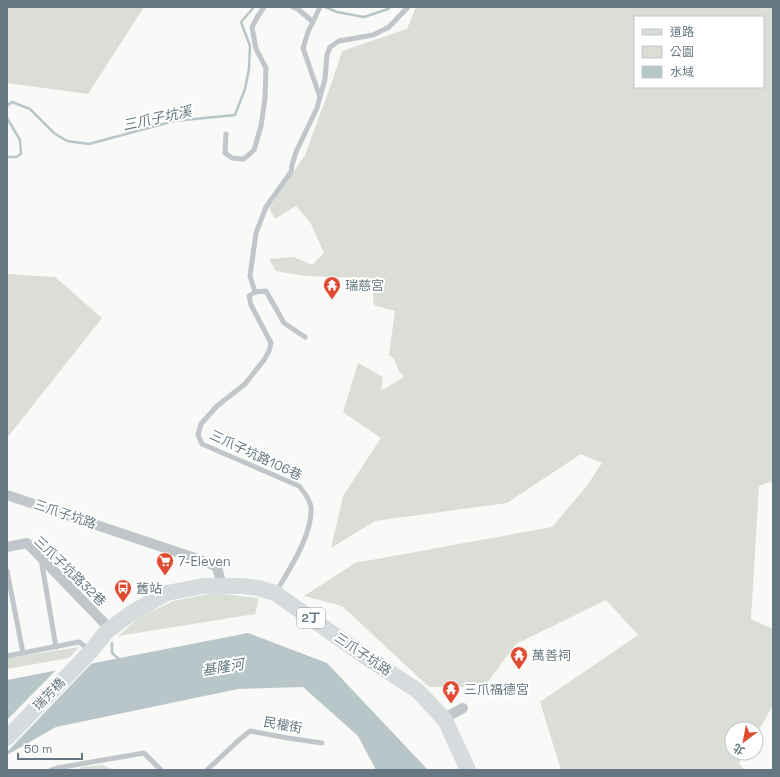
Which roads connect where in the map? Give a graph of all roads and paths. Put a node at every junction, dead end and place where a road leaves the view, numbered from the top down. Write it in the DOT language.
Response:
graph roads {
  1 [pos="264,7"];
  2 [pos="293,7"];
  3 [pos="408,7"];
  4 [pos="319,9"];
  5 [pos="313,22"];
  6 [pos="320,98"];
  7 [pos="226,134"];
  8 [pos="255,292"];
  9 [pos="305,337"];
  10 [pos="7,495"];
  11 [pos="7,547"];
  12 [pos="41,557"];
  13 [pos="7,571"];
  14 [pos="222,586"];
  15 [pos="275,593"];
  16 [pos="110,629"];
  17 [pos="56,647"];
  18 [pos="91,651"];
  19 [pos="23,653"];
  20 [pos="7,656"];
  21 [pos="463,708"];
  22 [pos="443,718"];
  23 [pos="7,738"];
  24 [pos="322,743"];
  25 [pos="51,770"];
  26 [pos="161,770"];
  27 [pos="207,770"];
  28 [pos="468,770"];
  1 -- 7 [label="lane"];
  2 -- 5 [label="lane"];
  3 -- 6 [label="lane"];
  4 -- 5 [label="lane"];
  5 -- 6 [label="lane"];
  6 -- 8 [label="lane"];
  8 -- 9 [label="lane"];
  8 -- 15 [label="lane, 三爪子坑路106巷"];
  10 -- 14 [label="street, 三爪子坑路"];
  11 -- 12 [label="street, 三爪子坑路32巷"];
  12 -- 16 [label="street, 三爪子坑路32巷"];
  12 -- 17 [label="lane"];
  13 -- 19 [label="lane"];
  14 -- 15 [label="main road, 三爪子坑路 / 2丁"];
  14 -- 16 [label="main road, 三爪子坑路 / 2丁"];
  15 -- 22 [label="main road, 三爪子坑路 / 2丁"];
  16 -- 18 [label="main road, 三爪子坑路 / 2丁"];
  17 -- 18 [label="lane"];
  17 -- 19 [label="lane"];
  18 -- 23 [label="main road, 瑞芳橋 / 2丁"];
  19 -- 20 [label="lane"];
  21 -- 22 [label="street"];
  22 -- 28 [label="main road, 三爪子坑路 / 2丁"];
  24 -- 27 [label="lane, 民權街"];
  25 -- 26 [label="lane"];
}
